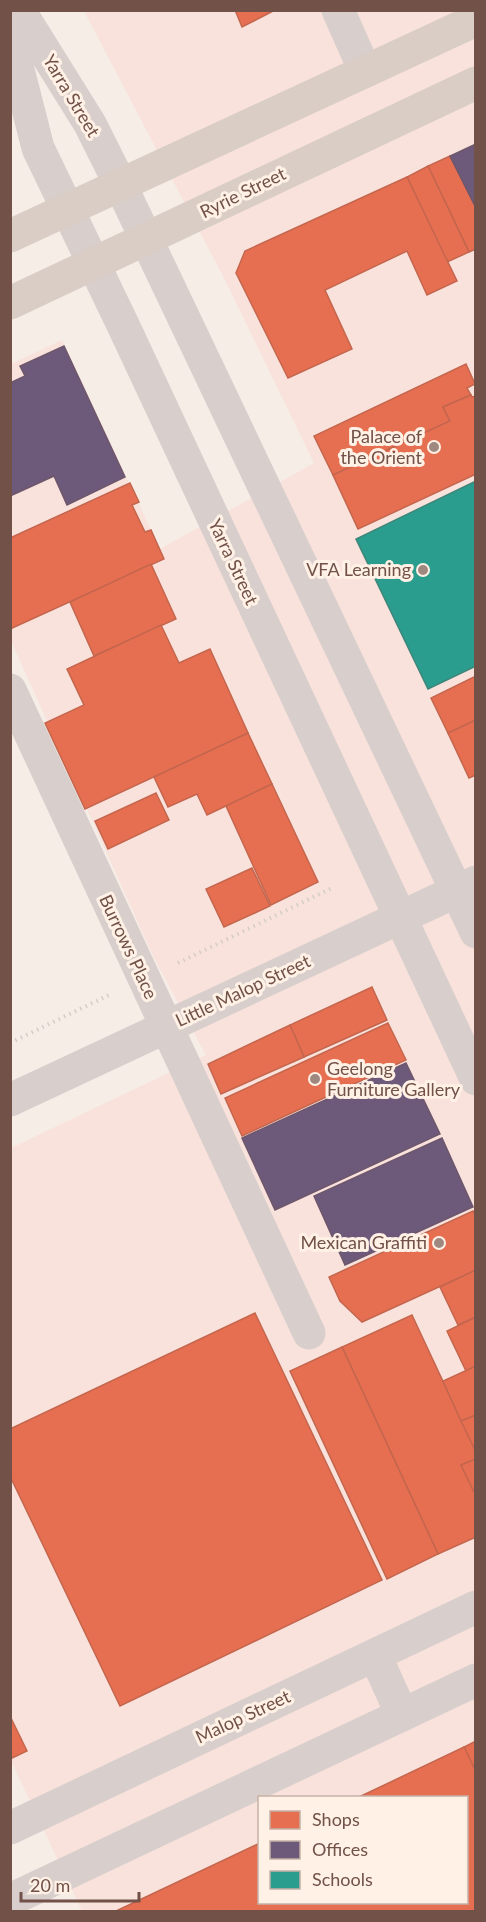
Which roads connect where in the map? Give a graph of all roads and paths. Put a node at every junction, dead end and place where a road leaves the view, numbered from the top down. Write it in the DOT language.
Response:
graph roads {
  1 [pos="19,10"];
  2 [pos="338,10"];
  3 [pos="476,20"];
  4 [pos="10,38"];
  5 [pos="365,71"];
  6 [pos="476,82"];
  7 [pos="120,184"];
  8 [pos="68,210"];
  9 [pos="10,236"];
  10 [pos="146,240"];
  11 [pos="94,264"];
  12 [pos="10,303"];
  13 [pos="10,690"];
  14 [pos="466,887"];
  15 [pos="399,918"];
  16 [pos="476,932"];
  17 [pos="166,1028"];
  18 [pos="476,1079"];
  19 [pos="10,1100"];
  20 [pos="309,1333"];
  21 [pos="476,1607"];
  22 [pos="375,1655"];
  23 [pos="476,1680"];
  24 [pos="402,1715"];
  25 [pos="10,1828"];
  26 [pos="10,1900"];
  1 -- 7 [label="street, Yarra Street"];
  2 -- 5 [label="street"];
  3 -- 5 [label="main road"];
  4 -- 8 [label="street, Yarra Street"];
  5 -- 7 [label="main road"];
  6 -- 10 [label="main road, Ryrie Street"];
  7 -- 8 [label="main road"];
  7 -- 10 [label="street, Yarra Street"];
  8 -- 9 [label="main road"];
  8 -- 11 [label="street, Yarra Street"];
  10 -- 11 [label="main road, Ryrie Street"];
  10 -- 14 [label="street, Yarra Street"];
  11 -- 12 [label="main road, Ryrie Street"];
  11 -- 15 [label="street, Yarra Street"];
  13 -- 17 [label="street, Burrows Place"];
  14 -- 15 [label="street, Little Malop Street"];
  14 -- 16 [label="street, Yarra Street"];
  15 -- 17 [label="street, Little Malop Street"];
  15 -- 18 [label="street, Yarra Street"];
  17 -- 19 [label="street, Little Malop Street"];
  17 -- 20 [label="street, Burrows Place"];
  21 -- 22 [label="street, Malop Street"];
  22 -- 24 [label="street"];
  22 -- 25 [label="street, Malop Street"];
  23 -- 24 [label="street"];
  24 -- 26 [label="street"];
}
